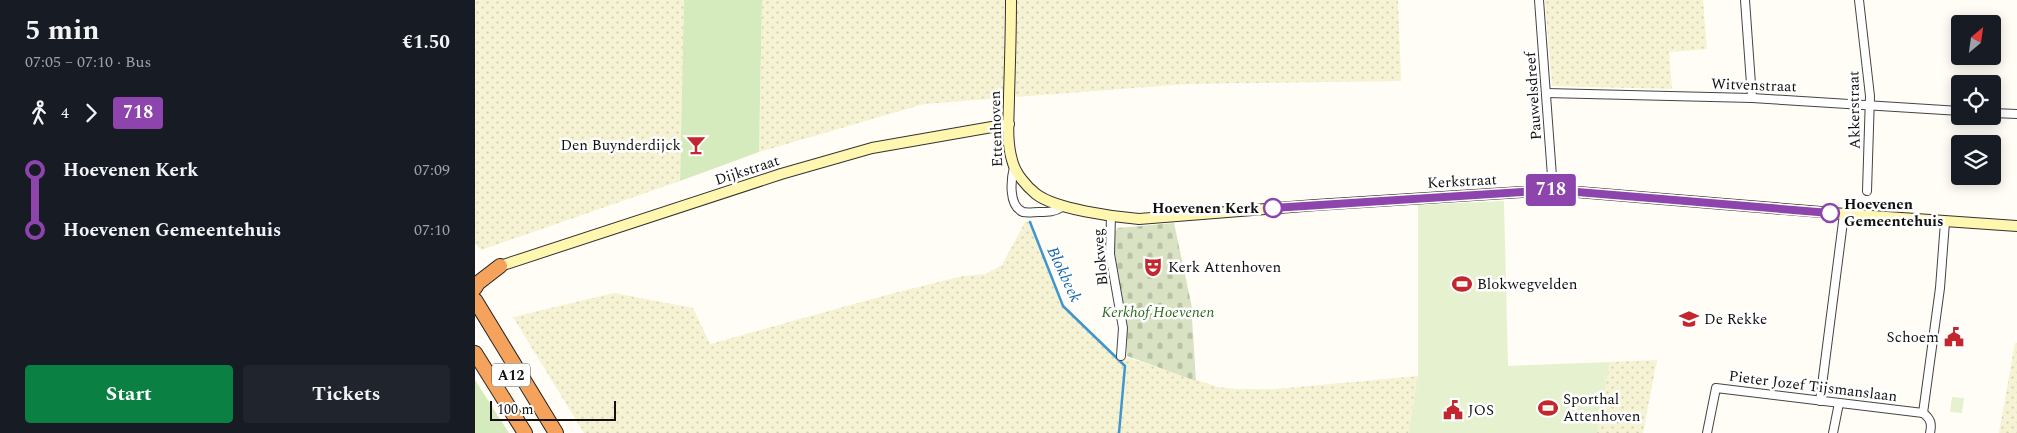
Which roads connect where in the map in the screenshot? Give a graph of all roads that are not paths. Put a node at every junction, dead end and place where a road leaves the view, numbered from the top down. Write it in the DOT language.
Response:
graph roads {
  1 [pos="1011,0"];
  2 [pos="1539,0"];
  3 [pos="1745,0"];
  4 [pos="1859,0"];
  5 [pos="1546,93"];
  6 [pos="1752,98"];
  7 [pos="1870,105"];
  8 [pos="1951,110"];
  9 [pos="2001,113"];
  10 [pos="2017,114"];
  11 [pos="1009,124"];
  12 [pos="1014,167"];
  13 [pos="1553,190"];
  14 [pos="1867,191"];
  15 [pos="1062,206"];
  16 [pos="1845,214"];
  17 [pos="1111,215"];
  18 [pos="1945,222"];
  19 [pos="2017,226"];
  20 [pos="500,266"];
  21 [pos="475,272"];
  22 [pos="475,288"];
  23 [pos="475,300"];
  24 [pos="475,316"];
  25 [pos="475,353"];
  26 [pos="1121,356"];
  27 [pos="1820,401"];
  28 [pos="1839,404"];
  29 [pos="1923,413"];
  30 [pos="525,433"];
  31 [pos="547,433"];
  32 [pos="556,433"];
  33 [pos="1707,433"];
  34 [pos="1833,433"];
  35 [pos="1930,433"];
  1 -- 11 [label="main road, Ettenhoven"];
  2 -- 5 [label="street, Pauwelsdreef"];
  3 -- 6 [label="street"];
  4 -- 7 [label="street, Akkerstraat"];
  5 -- 6 [label="street, Witvenstraat"];
  5 -- 13 [label="street, Pauwelsdreef"];
  6 -- 7 [label="street, Witvenstraat"];
  7 -- 8 [label="street, Witvenstraat"];
  7 -- 14 [label="street, Akkerstraat"];
  9 -- 10 [label="street"];
  11 -- 12 [label="main road, Ettenhoven"];
  11 -- 20 [label="main road, Dijkstraat"];
  12 -- 15 [label="main road, Kerkstraat"];
  12 -- 15 [label="street, Ettenhoven"];
  13 -- 16 [label="main road, Kerkstraat"];
  13 -- 17 [label="main road, Kerkstraat"];
  15 -- 17 [label="main road, Kerkstraat"];
  16 -- 18 [label="main road, Kerkstraat"];
  16 -- 27 [label="street"];
  17 -- 26 [label="street, Blokweg"];
  18 -- 19 [label="main road, Kerkstraat"];
  18 -- 29 [label="street"];
  20 -- 21 [label="highway"];
  20 -- 22 [label="highway"];
  23 -- 32 [label="highway"];
  24 -- 31 [label="highway, A12"];
  25 -- 30 [label="highway, A12"];
  27 -- 28 [label="street, Pieter Jozef Tijsmanslaan"];
  27 -- 33 [label="street, Pieter Jozef Tijsmanslaan"];
  28 -- 29 [label="street, Pieter Jozef Tijsmanslaan"];
  28 -- 34 [label="street"];
  29 -- 35 [label="street"];
}
